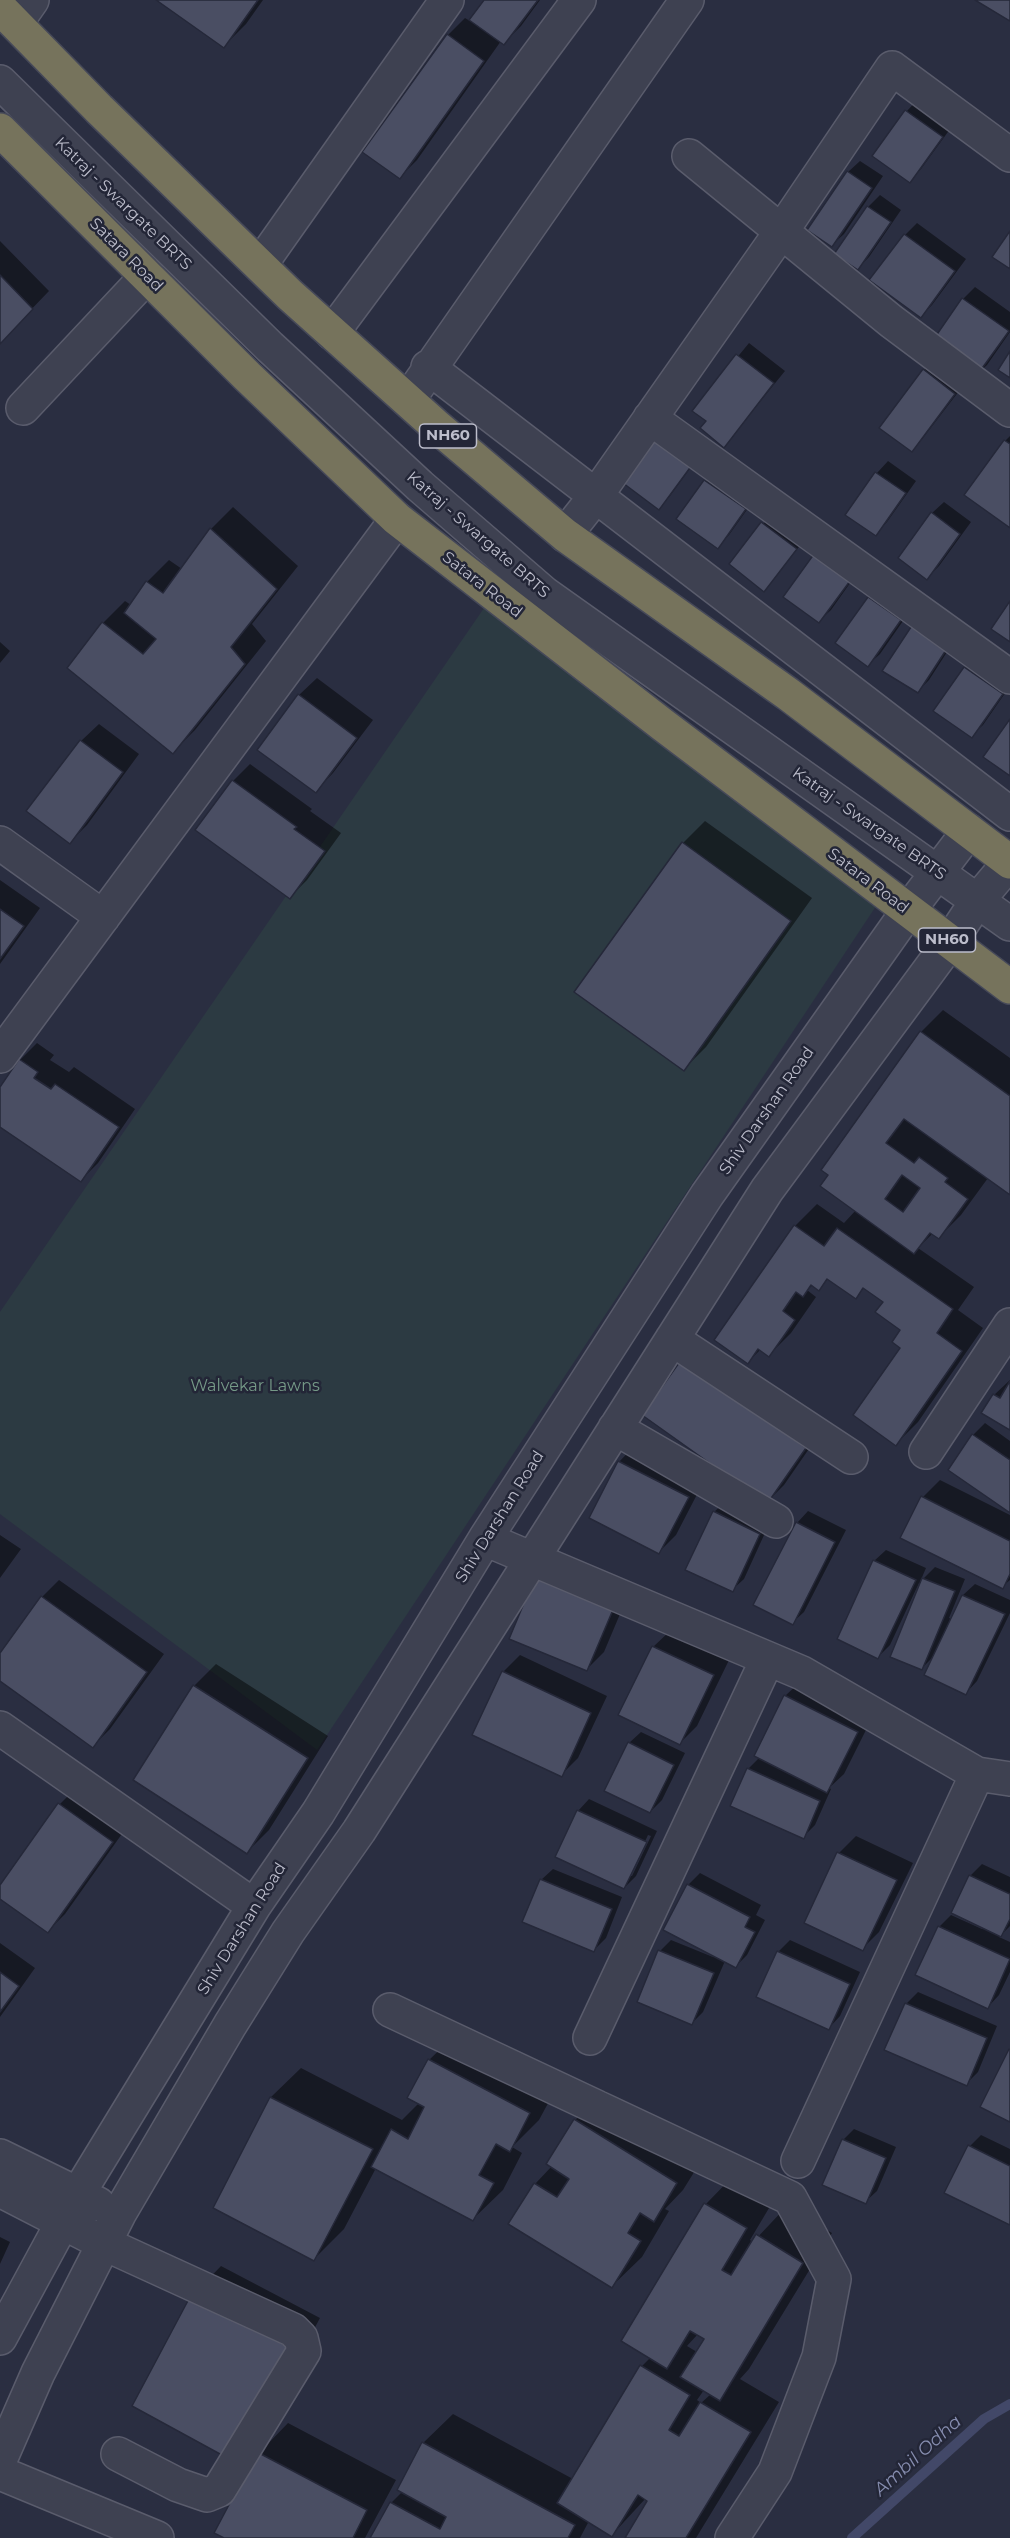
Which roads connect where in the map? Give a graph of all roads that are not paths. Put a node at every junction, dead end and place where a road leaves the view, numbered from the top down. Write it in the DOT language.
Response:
graph roads {
  1 [pos="447,0"];
  2 [pos="579,0"];
  3 [pos="687,0"];
  4 [pos="16,10"];
  5 [pos="0,82"];
  6 [pos="0,130"];
  7 [pos="1010,155"];
  8 [pos="689,156"];
  9 [pos="781,232"];
  10 [pos="260,265"];
  11 [pos="147,276"];
  12 [pos="332,333"];
  13 [pos="429,367"];
  14 [pos="408,401"];
  15 [pos="22,408"];
  16 [pos="1010,410"];
  17 [pos="650,418"];
  18 [pos="595,496"];
  19 [pos="397,519"];
  20 [pos="566,535"];
  21 [pos="1010,677"];
  22 [pos="1010,813"];
  23 [pos="969,831"];
  24 [pos="0,843"];
  25 [pos="1010,862"];
  26 [pos="937,873"];
  27 [pos="977,901"];
  28 [pos="908,911"];
  29 [pos="103,917"];
  30 [pos="1010,924"];
  31 [pos="950,942"];
  32 [pos="1010,987"];
  33 [pos="0,1056"];
  34 [pos="1010,1325"];
  35 [pos="672,1339"];
  36 [pos="615,1428"];
  37 [pos="926,1452"];
  38 [pos="851,1457"];
  39 [pos="776,1521"];
  40 [pos="485,1539"];
  41 [pos="532,1559"];
  42 [pos="767,1660"];
  43 [pos="0,1728"];
  44 [pos="977,1774"];
  45 [pos="1010,1779"];
  46 [pos="254,1906"];
  47 [pos="390,2010"];
  48 [pos="590,2038"];
  49 [pos="0,2156"];
  50 [pos="798,2161"];
  51 [pos="0,2190"];
  52 [pos="78,2194"];
  53 [pos="119,2214"];
  54 [pos="61,2222"];
  55 [pos="103,2243"];
  56 [pos="0,2338"];
  57 [pos="118,2454"];
  58 [pos="0,2460"];
  59 [pos="0,2473"];
  60 [pos="157,2538"];
  61 [pos="732,2538"];
  1 -- 10 [label="street"];
  2 -- 12 [label="street"];
  3 -- 13 [label="street"];
  4 -- 10 [label="highway, NH60"];
  5 -- 26 [label="street, Katraj - Swargate BRTS"];
  6 -- 11 [label="highway, Satara Road / NH60"];
  7 -- 9 [label="street"];
  8 -- 9 [label="street"];
  9 -- 16 [label="street"];
  9 -- 17 [label="street"];
  10 -- 12 [label="highway, NH60"];
  11 -- 15 [label="street"];
  11 -- 19 [label="highway, Satara Road / NH60"];
  12 -- 14 [label="highway, NH60"];
  13 -- 14 [label="street"];
  13 -- 18 [label="street"];
  14 -- 20 [label="highway, NH60"];
  17 -- 18 [label="street"];
  17 -- 21 [label="street"];
  18 -- 20 [label="street"];
  18 -- 22 [label="street"];
  19 -- 28 [label="highway, Satara Road / NH60"];
  19 -- 29 [label="street"];
  20 -- 23 [label="highway, NH60"];
  23 -- 25 [label="highway, NH60"];
  23 -- 26 [label="street, Shiv Darshan Road"];
  24 -- 29 [label="street"];
  25 -- 27 [label="street"];
  26 -- 27 [label="street, Katraj - Swargate BRTS"];
  26 -- 28 [label="street, Shiv Darshan Road"];
  27 -- 30 [label="street, Katraj - Swargate BRTS"];
  27 -- 31 [label="street"];
  28 -- 31 [label="highway, Satara Road / NH60"];
  28 -- 40 [label="street, Shiv Darshan Road"];
  29 -- 33 [label="street"];
  31 -- 32 [label="highway, Satara Road / NH60"];
  31 -- 35 [label="street"];
  34 -- 37 [label="street"];
  35 -- 36 [label="street"];
  35 -- 38 [label="street"];
  36 -- 39 [label="street"];
  36 -- 41 [label="street"];
  40 -- 41 [label="street"];
  40 -- 46 [label="street, Shiv Darshan Road"];
  41 -- 42 [label="street"];
  41 -- 53 [label="street"];
  42 -- 44 [label="street"];
  42 -- 48 [label="street"];
  43 -- 46 [label="street"];
  44 -- 45 [label="street"];
  44 -- 50 [label="street"];
  46 -- 52 [label="street, Shiv Darshan Road"];
  47 -- 61 [label="street"];
  49 -- 52 [label="street"];
  51 -- 54 [label="street"];
  52 -- 53 [label="street"];
  52 -- 54 [label="street, Shiv Darshan Road"];
  53 -- 55 [label="street"];
  54 -- 55 [label="street"];
  54 -- 56 [label="street, Shiv Darshan Road"];
  55 -- 57 [label="street"];
  55 -- 58 [label="street"];
  59 -- 60 [label="street"];
}
